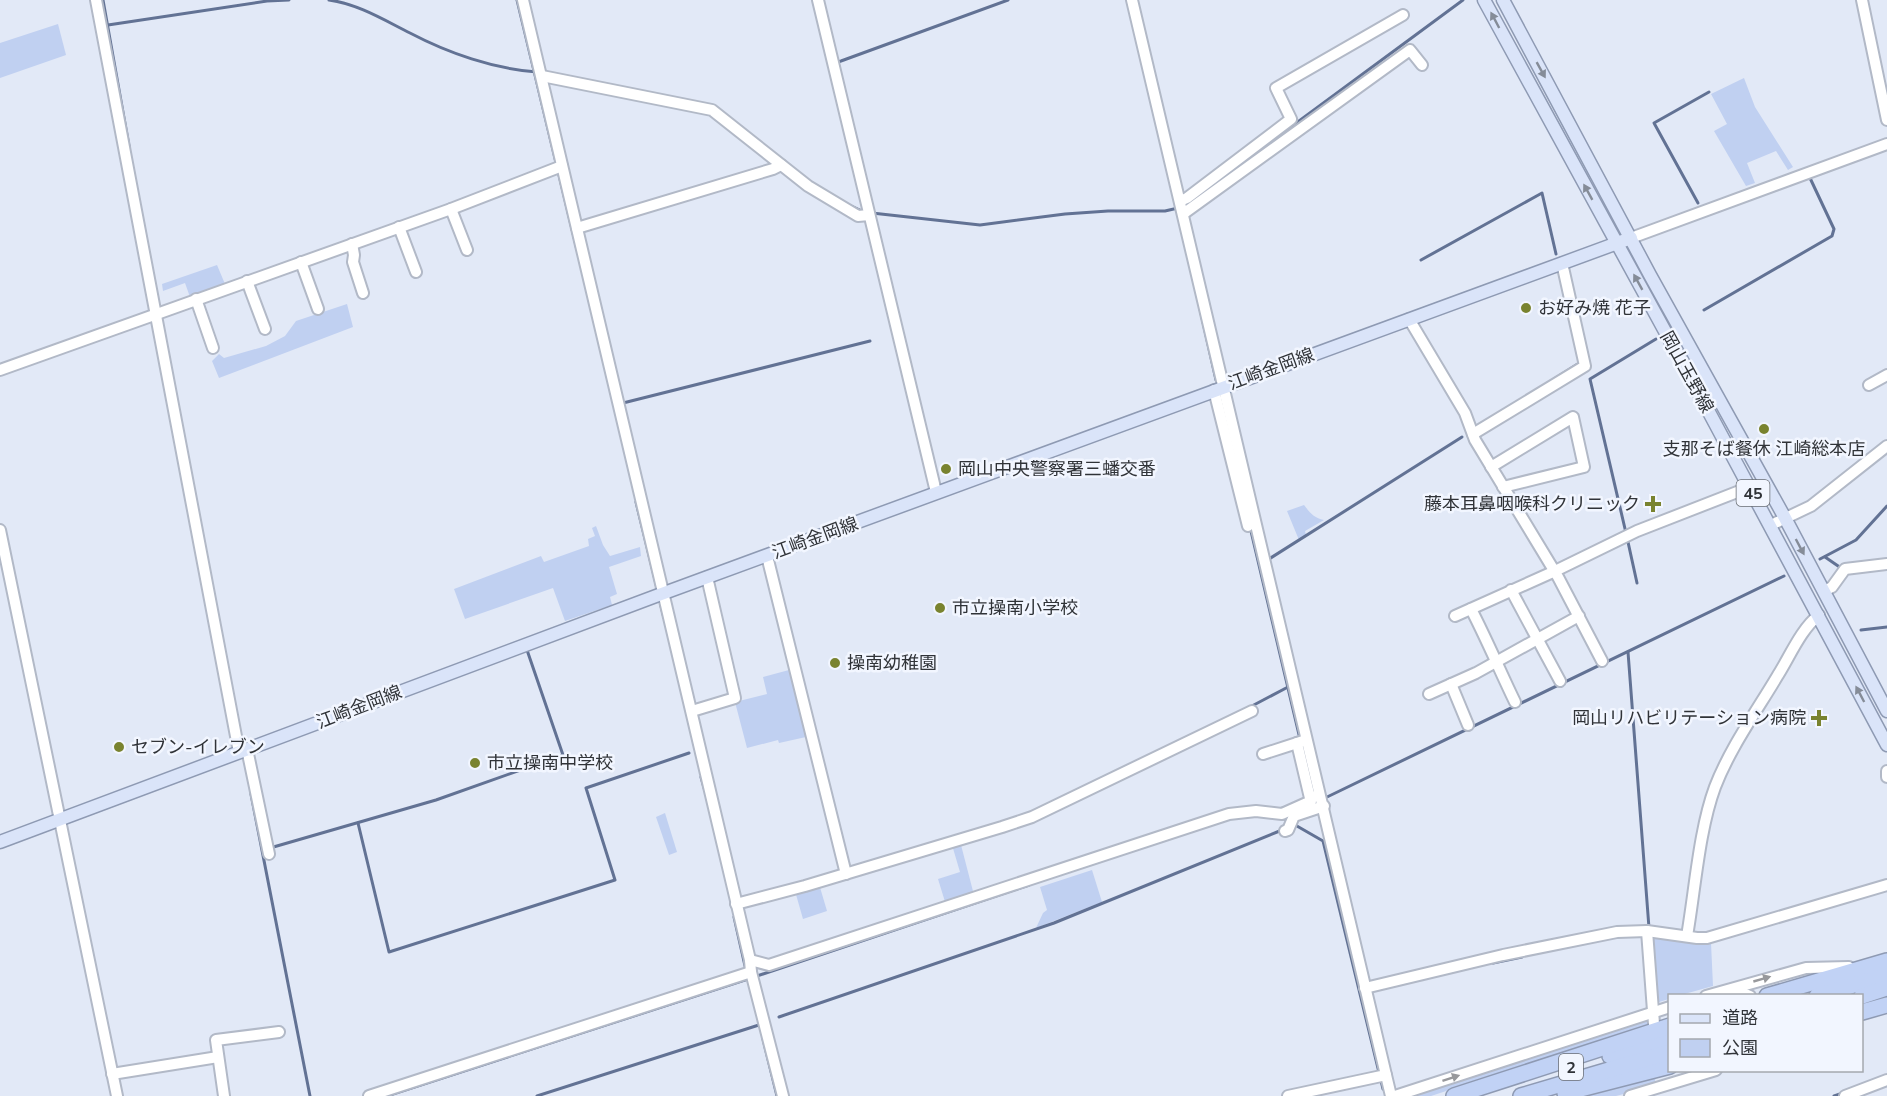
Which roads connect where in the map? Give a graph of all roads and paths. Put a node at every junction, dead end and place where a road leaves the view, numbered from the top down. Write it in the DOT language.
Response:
graph roads {
  1 [pos="96,0"];
  2 [pos="524,0"];
  3 [pos="818,0"];
  4 [pos="1132,0"];
  5 [pos="1484,0"];
  6 [pos="1503,0"];
  7 [pos="1862,0"];
  8 [pos="1403,15"];
  9 [pos="1422,65"];
  10 [pos="541,73"];
  11 [pos="1887,120"];
  12 [pos="1887,144"];
  13 [pos="781,165"];
  14 [pos="559,168"];
  15 [pos="1182,207"];
  16 [pos="451,209"];
  17 [pos="869,213"];
  18 [pos="399,227"];
  19 [pos="577,228"];
  20 [pos="1631,238"];
  21 [pos="1617,243"];
  22 [pos="352,244"];
  23 [pos="467,250"];
  24 [pos="301,262"];
  25 [pos="1562,263"];
  26 [pos="416,272"];
  27 [pos="246,281"];
  28 [pos="363,293"];
  29 [pos="196,299"];
  30 [pos="318,309"];
  31 [pos="159,312"];
  32 [pos="1409,319"];
  33 [pos="265,329"];
  34 [pos="213,348"];
  35 [pos="0,370"];
  36 [pos="1887,375"];
  37 [pos="1869,385"];
  38 [pos="1219,388"];
  39 [pos="1473,434"];
  40 [pos="1887,446"];
  41 [pos="1491,467"];
  42 [pos="1503,487"];
  43 [pos="1750,487"];
  44 [pos="936,492"];
  45 [pos="1785,518"];
  46 [pos="1771,525"];
  47 [pos="1248,526"];
  48 [pos="0,530"];
  49 [pos="766,556"];
  50 [pos="1887,564"];
  51 [pos="1553,572"];
  52 [pos="707,577"];
  53 [pos="1511,590"];
  54 [pos="1824,591"];
  55 [pos="665,593"];
  56 [pos="1471,609"];
  57 [pos="1819,615"];
  58 [pos="1455,616"];
  59 [pos="1579,616"];
  60 [pos="1537,639"];
  61 [pos="1496,661"];
  62 [pos="1602,661"];
  63 [pos="1560,681"];
  64 [pos="1451,684"];
  65 [pos="1429,694"];
  66 [pos="1515,702"];
  67 [pos="692,711"];
  68 [pos="1252,711"];
  69 [pos="1887,711"];
  70 [pos="1468,725"];
  71 [pos="1301,741"];
  72 [pos="1887,746"];
  73 [pos="243,751"];
  74 [pos="1263,754"];
  75 [pos="1887,771"];
  76 [pos="1887,777"];
  77 [pos="1318,799"];
  78 [pos="59,820"];
  79 [pos="1289,826"];
  80 [pos="0,842"];
  81 [pos="268,854"];
  82 [pos="846,874"];
  83 [pos="1887,885"];
  84 [pos="736,904"];
  85 [pos="1647,931"];
  86 [pos="1687,936"];
  87 [pos="1880,963"];
  88 [pos="751,971"];
  89 [pos="1887,975"];
  90 [pos="1365,988"];
  91 [pos="1887,988"];
  92 [pos="1713,994"];
  93 [pos="1728,994"];
  94 [pos="1742,994"];
  95 [pos="1774,994"];
  96 [pos="1824,994"];
  97 [pos="1863,996"];
  98 [pos="1887,1006"];
  99 [pos="1668,1008"];
  100 [pos="1863,1015"];
  101 [pos="1653,1019"];
  102 [pos="1668,1027"];
  103 [pos="279,1032"];
  104 [pos="1668,1039"];
  105 [pos="1668,1053"];
  106 [pos="218,1057"];
  107 [pos="1664,1070"];
  108 [pos="1713,1072"];
  109 [pos="112,1074"];
  110 [pos="1382,1075"];
  111 [pos="1887,1080"];
  112 [pos="1658,1091"];
  113 [pos="117,1096"];
  114 [pos="224,1096"];
  115 [pos="369,1096"];
  116 [pos="783,1096"];
  117 [pos="1288,1096"];
  118 [pos="1393,1096"];
  119 [pos="1454,1096"];
  120 [pos="1472,1096"];
  121 [pos="1521,1096"];
  122 [pos="1554,1096"];
  123 [pos="1630,1096"];
  124 [pos="1845,1096"];
  1 -- 31 [label="street"];
  2 -- 10 [label="street"];
  3 -- 17 [label="street"];
  4 -- 15 [label="street"];
  21 -- 5 [label="main road, 岡山玉野線 / 45, one-way"];
  6 -- 20 [label="main road, 岡山玉野線 / 45, one-way"];
  7 -- 11 [label="street"];
  8 -- 15 [label="street"];
  9 -- 15 [label="street"];
  10 -- 13 [label="street"];
  10 -- 14 [label="street"];
  12 -- 20 [label="street"];
  13 -- 17 [label="street"];
  13 -- 19 [label="street"];
  14 -- 16 [label="street"];
  14 -- 19 [label="street"];
  15 -- 38 [label="street"];
  16 -- 18 [label="street"];
  16 -- 23 [label="street"];
  17 -- 44 [label="street"];
  18 -- 22 [label="street"];
  18 -- 26 [label="street"];
  19 -- 55 [label="street"];
  20 -- 21 [label="main road, 江崎金岡線"];
  20 -- 45 [label="main road, 岡山玉野線 / 45"];
  21 -- 25 [label="main road, 江崎金岡線"];
  43 -- 21 [label="main road, 岡山玉野線 / 45, one-way"];
  22 -- 24 [label="street"];
  22 -- 28 [label="street"];
  24 -- 27 [label="street"];
  24 -- 30 [label="street"];
  25 -- 32 [label="main road, 江崎金岡線"];
  25 -- 39 [label="street"];
  27 -- 29 [label="street"];
  27 -- 33 [label="street"];
  29 -- 31 [label="street"];
  29 -- 34 [label="street"];
  31 -- 35 [label="street"];
  31 -- 73 [label="street"];
  32 -- 38 [label="main road, 江崎金岡線"];
  32 -- 39 [label="street"];
  36 -- 37 [label="street"];
  38 -- 44 [label="main road, 江崎金岡線"];
  38 -- 47 [label="street"];
  38 -- 71 [label="street"];
  39 -- 41 [label="street"];
  40 -- 45 [label="street"];
  41 -- 42 [label="street"];
  41 -- 42 [label="street"];
  42 -- 51 [label="street"];
  43 -- 46 [label="main road, 岡山玉野線 / 45"];
  43 -- 51 [label="street"];
  44 -- 49 [label="main road, 江崎金岡線"];
  45 -- 46 [label="street"];
  45 -- 54 [label="main road, 岡山玉野線 / 45, one-way"];
  46 -- 57 [label="main road, 岡山玉野線 / 45"];
  48 -- 78 [label="street"];
  49 -- 52 [label="main road, 江崎金岡線"];
  49 -- 82 [label="street"];
  50 -- 54 [label="street"];
  51 -- 53 [label="street"];
  51 -- 59 [label="street"];
  52 -- 55 [label="main road, 江崎金岡線"];
  52 -- 67 [label="street"];
  53 -- 56 [label="street"];
  53 -- 60 [label="street"];
  54 -- 69 [label="main road, 岡山玉野線 / 45"];
  55 -- 67 [label="street"];
  55 -- 73 [label="main road, 江崎金岡線"];
  56 -- 58 [label="street"];
  56 -- 61 [label="street"];
  72 -- 57 [label="main road, 岡山玉野線 / 45, one-way"];
  57 -- 86 [label="street"];
  59 -- 60 [label="street"];
  59 -- 62 [label="street"];
  60 -- 61 [label="street"];
  60 -- 63 [label="street"];
  61 -- 64 [label="street"];
  61 -- 66 [label="street"];
  64 -- 65 [label="street"];
  64 -- 70 [label="street"];
  67 -- 84 [label="street"];
  68 -- 82 [label="street"];
  71 -- 74 [label="street"];
  71 -- 77 [label="street"];
  73 -- 78 [label="main road, 江崎金岡線"];
  73 -- 81 [label="street"];
  75 -- 76 [label="street"];
  77 -- 79 [label="street"];
  77 -- 88 [label="street"];
  77 -- 90 [label="street"];
  78 -- 80 [label="main road, 江崎金岡線"];
  78 -- 109 [label="street"];
  82 -- 84 [label="street"];
  83 -- 86 [label="street"];
  84 -- 88 [label="street"];
  85 -- 86 [label="street"];
  85 -- 90 [label="street"];
  85 -- 101 [label="street"];
  92 -- 87 [label="street, one-way"];
  87 -- 95 [label="highway"];
  88 -- 115 [label="street"];
  88 -- 116 [label="street"];
  89 -- 96 [label="highway"];
  90 -- 110 [label="street"];
  91 -- 97 [label="highway"];
  93 -- 94 [label="street"];
  98 -- 100 [label="highway"];
  99 -- 101 [label="street"];
  118 -- 101 [label="street, one-way"];
  102 -- 119 [label="highway"];
  103 -- 106 [label="street"];
  104 -- 120 [label="highway, 2"];
  105 -- 121 [label="highway, 2"];
  106 -- 109 [label="street"];
  106 -- 114 [label="street"];
  107 -- 112 [label="street"];
  107 -- 122 [label="highway"];
  108 -- 112 [label="street"];
  109 -- 113 [label="street"];
  110 -- 117 [label="street"];
  110 -- 118 [label="street"];
  111 -- 124 [label="street"];
  112 -- 123 [label="street"];
}
